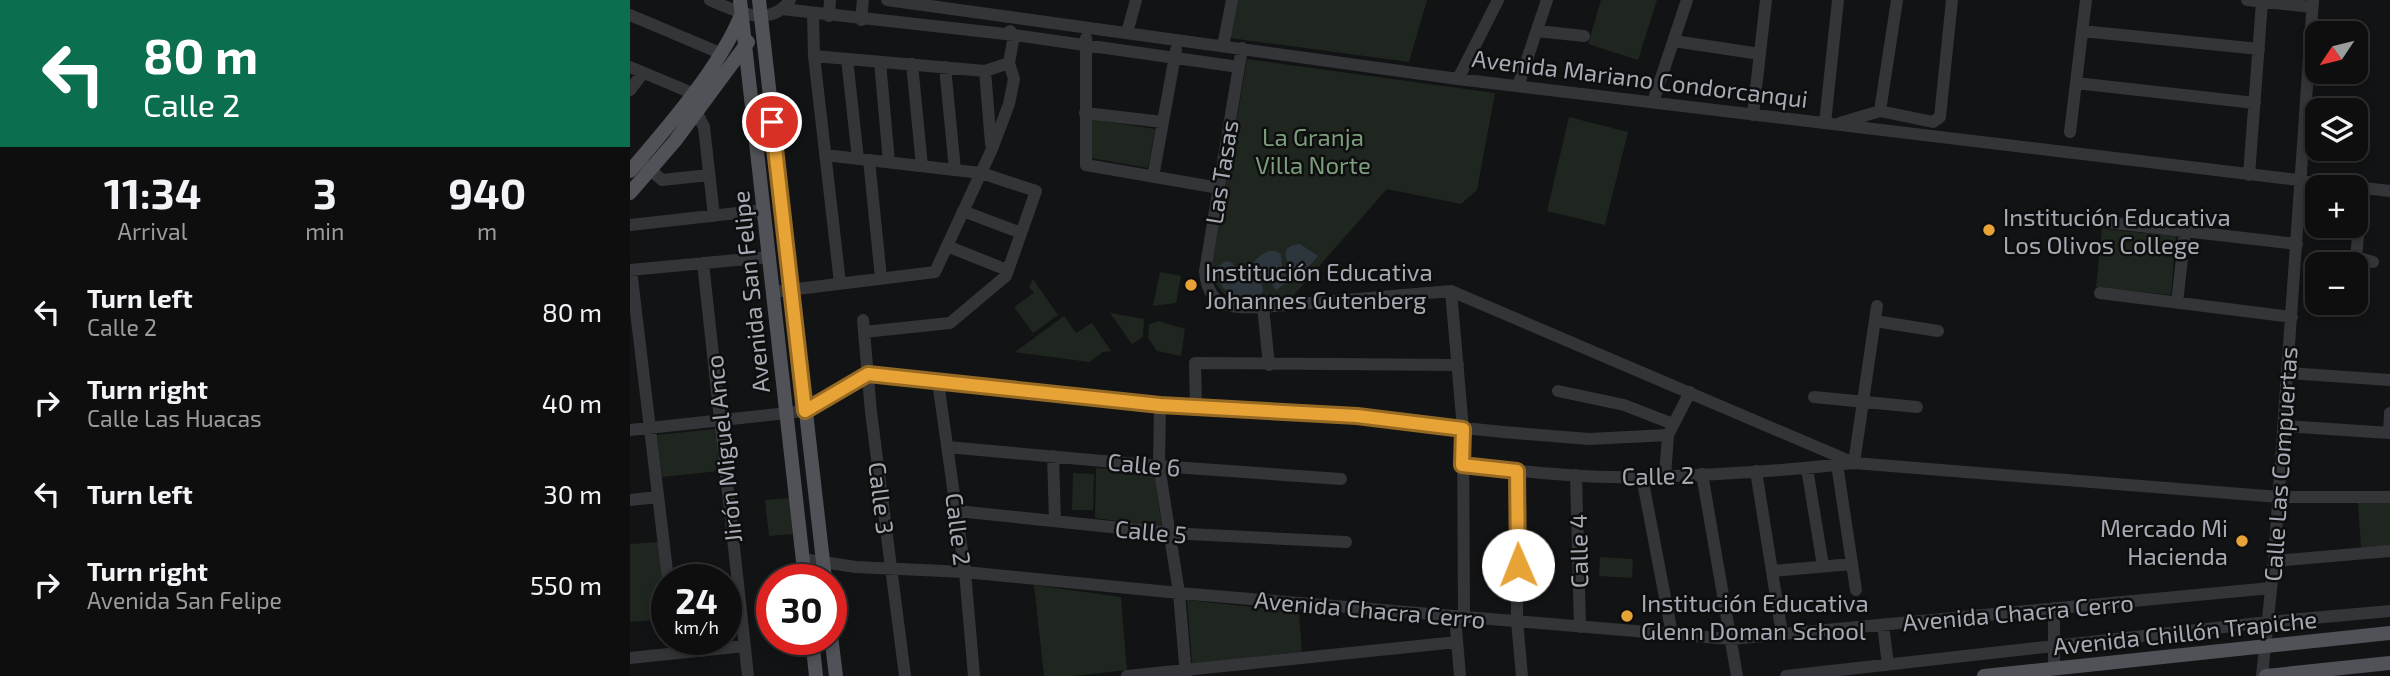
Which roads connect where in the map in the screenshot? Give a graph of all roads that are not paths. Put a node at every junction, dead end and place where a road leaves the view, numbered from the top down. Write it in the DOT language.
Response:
graph roads {
  1 [pos="710,0"];
  2 [pos="759,0"];
  3 [pos="830,0"];
  4 [pos="863,0"];
  5 [pos="885,0"];
  6 [pos="1136,0"];
  7 [pos="1232,0"];
  8 [pos="1498,0"];
  9 [pos="1547,0"];
  10 [pos="1687,0"];
  11 [pos="1766,0"];
  12 [pos="1838,0"];
  13 [pos="1897,0"];
  14 [pos="1952,0"];
  15 [pos="2086,0"];
  16 [pos="2247,0"];
  17 [pos="2262,2"];
  18 [pos="920,4"];
  19 [pos="2313,4"];
  20 [pos="786,5"];
  21 [pos="741,7"];
  22 [pos="954,9"];
  23 [pos="813,14"];
  24 [pos="991,14"];
  25 [pos="630,15"];
  26 [pos="761,16"];
  27 [pos="828,16"];
  28 [pos="861,19"];
  29 [pos="1028,19"];
  30 [pos="882,22"];
  31 [pos="924,26"];
  32 [pos="1086,27"];
  33 [pos="956,29"];
  34 [pos="1537,31"];
  35 [pos="2082,31"];
  36 [pos="1127,33"];
  37 [pos="1020,36"];
  38 [pos="1584,36"];
  39 [pos="1178,40"];
  40 [pos="1674,41"];
  41 [pos="1086,45"];
  42 [pos="745,46"];
  43 [pos="1223,46"];
  44 [pos="1242,48"];
  45 [pos="2259,49"];
  46 [pos="720,52"];
  47 [pos="1760,54"];
  48 [pos="814,56"];
  49 [pos="1174,58"];
  50 [pos="848,59"];
  51 [pos="880,62"];
  52 [pos="1009,63"];
  53 [pos="912,64"];
  54 [pos="1239,66"];
  55 [pos="630,67"];
  56 [pos="945,67"];
  57 [pos="985,71"];
  58 [pos="643,73"];
  59 [pos="1458,79"];
  60 [pos="2076,83"];
  61 [pos="1518,86"];
  62 [pos="630,90"];
  63 [pos="692,93"];
  64 [pos="1653,102"];
  65 [pos="2255,103"];
  66 [pos="1880,111"];
  67 [pos="696,113"];
  68 [pos="1086,113"];
  69 [pos="1753,115"];
  70 [pos="1163,122"];
  71 [pos="1829,124"];
  72 [pos="2070,132"];
  73 [pos="992,149"];
  74 [pos="825,155"];
  75 [pos="863,159"];
  76 [pos="889,162"];
  77 [pos="922,166"];
  78 [pos="640,167"];
  79 [pos="955,170"];
  80 [pos="981,173"];
  81 [pos="2249,174"];
  82 [pos="709,175"];
  83 [pos="1153,177"];
  84 [pos="2301,181"];
  85 [pos="2305,181"];
  86 [pos="1219,188"];
  87 [pos="2368,189"];
  88 [pos="2390,191"];
  89 [pos="630,193"];
  90 [pos="764,210"];
  91 [pos="963,211"];
  92 [pos="714,216"];
  93 [pos="2105,222"];
  94 [pos="630,225"];
  95 [pos="2185,231"];
  96 [pos="1021,233"];
  97 [pos="2358,238"];
  98 [pos="2297,244"];
  99 [pos="947,246"];
  100 [pos="769,257"];
  101 [pos="2373,262"];
  102 [pos="703,263"];
  103 [pos="631,270"];
  104 [pos="1007,270"];
  105 [pos="881,278"];
  106 [pos="840,283"];
  107 [pos="790,290"];
  108 [pos="1451,291"];
  109 [pos="773,292"];
  110 [pos="2100,293"];
  111 [pos="2177,303"];
  112 [pos="1877,306"];
  113 [pos="1263,307"];
  114 [pos="2292,317"];
  115 [pos="1875,321"];
  116 [pos="1938,331"];
  117 [pos="636,363"];
  118 [pos="1269,365"];
  119 [pos="1458,365"];
  120 [pos="2287,373"];
  121 [pos="868,374"];
  122 [pos="2390,380"];
  123 [pos="938,382"];
  124 [pos="1558,391"];
  125 [pos="1690,392"];
  126 [pos="1814,397"];
  127 [pos="1863,401"];
  128 [pos="1160,405"];
  129 [pos="1195,407"];
  130 [pos="1917,407"];
  131 [pos="805,411"];
  132 [pos="786,413"];
  133 [pos="2390,413"];
  134 [pos="720,421"];
  135 [pos="2284,426"];
  136 [pos="650,428"];
  137 [pos="1463,429"];
  138 [pos="630,430"];
  139 [pos="1671,430"];
  140 [pos="2389,433"];
  141 [pos="947,447"];
  142 [pos="1053,456"];
  143 [pos="1854,463"];
  144 [pos="1462,465"];
  145 [pos="1158,466"];
  146 [pos="1807,468"];
  147 [pos="1517,471"];
  148 [pos="1756,471"];
  149 [pos="1838,471"];
  150 [pos="1702,474"];
  151 [pos="1576,475"];
  152 [pos="1665,476"];
  153 [pos="1642,477"];
  154 [pos="1341,479"];
  155 [pos="658,497"];
  156 [pos="2279,497"];
  157 [pos="2390,497"];
  158 [pos="630,500"];
  159 [pos="957,511"];
  160 [pos="1055,522"];
  161 [pos="1170,533"];
  162 [pos="1346,542"];
  163 [pos="2390,551"];
  164 [pos="803,559"];
  165 [pos="2274,561"];
  166 [pos="823,562"];
  167 [pos="666,564"];
  168 [pos="804,564"];
  169 [pos="1852,564"];
  170 [pos="1824,566"];
  171 [pos="892,570"];
  172 [pos="1772,571"];
  173 [pos="965,572"];
  174 [pos="2271,588"];
  175 [pos="1856,590"];
  176 [pos="1179,593"];
  177 [pos="2054,608"];
  178 [pos="2390,611"];
  179 [pos="1460,617"];
  180 [pos="1517,621"];
  181 [pos="2268,622"];
  182 [pos="1883,625"];
  183 [pos="1580,626"];
  184 [pos="2390,633"];
  185 [pos="1672,634"];
  186 [pos="1782,634"];
  187 [pos="1731,639"];
  188 [pos="1457,642"];
  189 [pos="742,646"];
  190 [pos="745,646"];
  191 [pos="2054,646"];
  192 [pos="2265,646"];
  193 [pos="658,655"];
  194 [pos="814,655"];
  195 [pos="833,655"];
  196 [pos="630,658"];
  197 [pos="2390,663"];
  198 [pos="1888,665"];
  199 [pos="2055,672"];
  200 [pos="1185,673"];
  201 [pos="748,676"];
  202 [pos="816,676"];
  203 [pos="836,676"];
  204 [pos="905,676"];
  205 [pos="974,676"];
  206 [pos="1127,676"];
  207 [pos="1460,676"];
  208 [pos="1522,676"];
  209 [pos="1737,676"];
  210 [pos="1786,676"];
  211 [pos="1984,676"];
  212 [pos="2264,676"];
  1 -- 21 [label="street"];
  2 -- 26 [label="main road, Avenida San Felipe"];
  3 -- 27 [label="street"];
  4 -- 28 [label="street"];
  5 -- 18 [label="street, Avenida Mariano Condorcanqui"];
  5 -- 30 [label="street"];
  6 -- 36 [label="street"];
  7 -- 43 [label="street"];
  8 -- 59 [label="street"];
  9 -- 34 [label="street"];
  10 -- 40 [label="street"];
  11 -- 47 [label="street"];
  12 -- 71 [label="street"];
  13 -- 66 [label="street"];
  14 -- 66 [label="street"];
  15 -- 35 [label="street"];
  16 -- 17 [label="street"];
  17 -- 19 [label="street"];
  17 -- 45 [label="street"];
  18 -- 22 [label="street, Avenida Mariano Condorcanqui"];
  18 -- 31 [label="street"];
  19 -- 84 [label="street, Calle Las Compuertas"];
  20 -- 23 [label="street"];
  20 -- 26 [label="street"];
  21 -- 26 [label="street"];
  21 -- 42 [label="main road, Avenida San Felipe"];
  21 -- 46 [label="main road"];
  22 -- 24 [label="street, Avenida Mariano Condorcanqui"];
  22 -- 33 [label="street"];
  23 -- 27 [label="street"];
  23 -- 48 [label="street"];
  24 -- 29 [label="street, Avenida Mariano Condorcanqui"];
  24 -- 37 [label="street"];
  25 -- 46 [label="street"];
  26 -- 42 [label="main road"];
  26 -- 107 [label="main road, Avenida San Felipe"];
  27 -- 28 [label="street"];
  28 -- 30 [label="street"];
  29 -- 32 [label="street, Avenida Mariano Condorcanqui"];
  29 -- 37 [label="street"];
  30 -- 31 [label="street"];
  31 -- 33 [label="street"];
  32 -- 36 [label="street, Avenida Mariano Condorcanqui"];
  32 -- 41 [label="street"];
  33 -- 37 [label="street"];
  34 -- 38 [label="street"];
  34 -- 61 [label="street"];
  35 -- 45 [label="street"];
  35 -- 60 [label="street"];
  36 -- 39 [label="street, Avenida Mariano Condorcanqui"];
  37 -- 41 [label="street"];
  37 -- 52 [label="street"];
  39 -- 43 [label="street, Avenida Mariano Condorcanqui"];
  39 -- 49 [label="street"];
  40 -- 47 [label="street"];
  40 -- 64 [label="street"];
  41 -- 49 [label="street"];
  41 -- 68 [label="street"];
  42 -- 67 [label="main road"];
  42 -- 90 [label="main road, Avenida San Felipe"];
  43 -- 44 [label="street, Avenida Mariano Condorcanqui"];
  44 -- 54 [label="street, Las Tasas"];
  44 -- 59 [label="street, Avenida Mariano Condorcanqui"];
  45 -- 65 [label="street"];
  46 -- 63 [label="main road"];
  47 -- 69 [label="street"];
  48 -- 50 [label="street"];
  48 -- 74 [label="street"];
  49 -- 54 [label="street"];
  49 -- 70 [label="street"];
  50 -- 51 [label="street"];
  50 -- 75 [label="street"];
  51 -- 53 [label="street"];
  51 -- 76 [label="street"];
  52 -- 57 [label="street"];
  52 -- 73 [label="street"];
  53 -- 56 [label="street"];
  53 -- 77 [label="street"];
  54 -- 86 [label="street, Las Tasas"];
  55 -- 58 [label="street"];
  56 -- 57 [label="street"];
  56 -- 79 [label="street"];
  57 -- 73 [label="street"];
  58 -- 62 [label="street"];
  58 -- 63 [label="street"];
  59 -- 61 [label="street, Avenida Mariano Condorcanqui"];
  60 -- 65 [label="street"];
  60 -- 72 [label="street"];
  61 -- 64 [label="street, Avenida Mariano Condorcanqui"];
  63 -- 78 [label="main road"];
  64 -- 69 [label="street, Avenida Mariano Condorcanqui"];
  65 -- 81 [label="street"];
  66 -- 71 [label="street"];
  67 -- 78 [label="main road"];
  67 -- 82 [label="street"];
  68 -- 70 [label="street"];
  68 -- 83 [label="street"];
  69 -- 71 [label="street, Avenida Mariano Condorcanqui"];
  70 -- 83 [label="street"];
  71 -- 81 [label="street, Avenida Mariano Condorcanqui"];
  73 -- 80 [label="street"];
  74 -- 75 [label="street"];
  74 -- 106 [label="street"];
  75 -- 76 [label="street"];
  75 -- 105 [label="street"];
  76 -- 77 [label="street"];
  77 -- 79 [label="street"];
  78 -- 82 [label="street"];
  78 -- 89 [label="main road"];
  79 -- 80 [label="street"];
  80 -- 91 [label="street"];
  80 -- 96 [label="street"];
  81 -- 84 [label="street, Avenida Mariano Condorcanqui"];
  82 -- 92 [label="street"];
  83 -- 86 [label="street"];
  84 -- 85 [label="street, Avenida Mariano Condorcanqui"];
  84 -- 98 [label="street, Calle Las Compuertas"];
  86 -- 113 [label="street, Las Tasas"];
  87 -- 88 [label="street, Avenida Mariano Condorcanqui"];
  90 -- 92 [label="street"];
  90 -- 100 [label="main road, Avenida San Felipe"];
  91 -- 96 [label="street"];
  91 -- 99 [label="street"];
  92 -- 94 [label="street"];
  93 -- 95 [label="street"];
  95 -- 98 [label="street"];
  95 -- 111 [label="street"];
  96 -- 104 [label="street"];
  97 -- 101 [label="street"];
  98 -- 114 [label="street, Calle Las Compuertas"];
  99 -- 104 [label="street"];
  99 -- 105 [label="street"];
  100 -- 102 [label="street"];
  100 -- 109 [label="main road, Avenida San Felipe"];
  102 -- 103 [label="street"];
  102 -- 134 [label="street, Jirón Miguel Anco"];
  103 -- 117 [label="street"];
  104 -- 121 [label="street, Calle 3"];
  105 -- 106 [label="street"];
  106 -- 107 [label="street"];
  107 -- 109 [label="street"];
  107 -- 131 [label="main road, Avenida San Felipe"];
  108 -- 113 [label="street"];
  108 -- 119 [label="street"];
  108 -- 125 [label="street"];
  109 -- 132 [label="main road, Avenida San Felipe"];
  110 -- 111 [label="street"];
  111 -- 114 [label="street"];
  112 -- 115 [label="street"];
  113 -- 118 [label="street"];
  114 -- 120 [label="street, Calle Las Compuertas"];
  115 -- 116 [label="street"];
  115 -- 127 [label="street"];
  117 -- 136 [label="street"];
  118 -- 119 [label="street"];
  118 -- 129 [label="street"];
  119 -- 137 [label="street"];
  120 -- 122 [label="street"];
  120 -- 135 [label="street, Calle Las Compuertas"];
  121 -- 123 [label="street"];
  121 -- 131 [label="street"];
  121 -- 171 [label="street, Calle 3"];
  123 -- 128 [label="street"];
  123 -- 141 [label="street, Calle 2"];
  124 -- 139 [label="street"];
  125 -- 139 [label="street"];
  125 -- 143 [label="street"];
  126 -- 127 [label="street"];
  127 -- 130 [label="street"];
  127 -- 143 [label="street"];
  128 -- 129 [label="street"];
  128 -- 145 [label="street"];
  129 -- 137 [label="street"];
  131 -- 132 [label="street"];
  131 -- 166 [label="main road, Avenida San Felipe"];
  132 -- 134 [label="street"];
  132 -- 164 [label="main road, Avenida San Felipe"];
  133 -- 140 [label="street"];
  134 -- 136 [label="street"];
  134 -- 190 [label="street, Jirón Miguel Anco"];
  135 -- 140 [label="street"];
  135 -- 156 [label="street, Calle Las Compuertas"];
  136 -- 138 [label="street"];
  136 -- 155 [label="street"];
  137 -- 139 [label="street"];
  137 -- 144 [label="street"];
  139 -- 152 [label="street"];
  141 -- 142 [label="street, Calle 6"];
  141 -- 159 [label="street, Calle 2"];
  142 -- 145 [label="street, Calle 6"];
  142 -- 160 [label="street"];
  143 -- 146 [label="street, Calle 2"];
  143 -- 156 [label="street"];
  144 -- 147 [label="street, Calle 2"];
  144 -- 179 [label="street"];
  145 -- 154 [label="street, Calle 6"];
  145 -- 161 [label="street"];
  146 -- 148 [label="street, Calle 2"];
  146 -- 170 [label="street"];
  147 -- 151 [label="street, Calle 2"];
  147 -- 180 [label="street"];
  148 -- 150 [label="street, Calle 2"];
  148 -- 172 [label="street"];
  149 -- 169 [label="street"];
  150 -- 152 [label="street, Calle 2"];
  150 -- 187 [label="street"];
  151 -- 153 [label="street, Calle 2"];
  151 -- 183 [label="street, Calle 4"];
  152 -- 153 [label="street, Calle 2"];
  153 -- 185 [label="street"];
  155 -- 158 [label="street"];
  155 -- 167 [label="street"];
  156 -- 157 [label="street"];
  156 -- 165 [label="street, Calle Las Compuertas"];
  159 -- 160 [label="street, Calle 5"];
  159 -- 173 [label="street, Calle 2"];
  160 -- 161 [label="street, Calle 5"];
  161 -- 162 [label="street, Calle 5"];
  161 -- 176 [label="street"];
  163 -- 165 [label="street"];
  164 -- 166 [label="street, Avenida Chacra Cerro"];
  164 -- 168 [label="main road, Avenida San Felipe"];
  165 -- 174 [label="street, Calle Las Compuertas"];
  166 -- 171 [label="street, Avenida Chacra Cerro"];
  169 -- 170 [label="street"];
  169 -- 175 [label="street"];
  170 -- 172 [label="street"];
  171 -- 173 [label="street, Avenida Chacra Cerro"];
  171 -- 204 [label="street, Calle 3"];
  172 -- 186 [label="street"];
  173 -- 176 [label="street, Avenida Chacra Cerro"];
  173 -- 205 [label="street, Calle 2"];
  174 -- 177 [label="street, Avenida Chacra Cerro"];
  174 -- 181 [label="street, Calle Las Compuertas"];
  176 -- 179 [label="street, Avenida Chacra Cerro"];
  176 -- 200 [label="street"];
  177 -- 182 [label="street, Avenida Chacra Cerro"];
  177 -- 191 [label="street"];
  178 -- 181 [label="street"];
  179 -- 180 [label="street, Avenida Chacra Cerro"];
  179 -- 188 [label="street"];
  180 -- 183 [label="street, Avenida Chacra Cerro"];
  180 -- 208 [label="street"];
  181 -- 191 [label="street"];
  181 -- 192 [label="street, Calle Las Compuertas"];
  182 -- 186 [label="street, Avenida Chacra Cerro"];
  182 -- 198 [label="street"];
  183 -- 185 [label="street, Avenida Chacra Cerro"];
  184 -- 192 [label="main road, Avenida Chillón Trapiche"];
  185 -- 187 [label="street, Avenida Chacra Cerro"];
  186 -- 187 [label="street, Avenida Chacra Cerro"];
  187 -- 209 [label="street"];
  188 -- 200 [label="street"];
  188 -- 207 [label="street"];
  189 -- 190 [label="street"];
  190 -- 201 [label="street, Jirón Miguel Anco"];
  191 -- 198 [label="street"];
  191 -- 199 [label="street"];
  192 -- 199 [label="main road, Avenida Chillón Trapiche"];
  192 -- 212 [label="street, Calle Las Compuertas"];
  193 -- 196 [label="street"];
  194 -- 202 [label="main road"];
  195 -- 203 [label="main road"];
  197 -- 212 [label="main road"];
  198 -- 210 [label="street"];
  199 -- 211 [label="main road, Avenida Chillón Trapiche"];
  200 -- 206 [label="street"];
}
